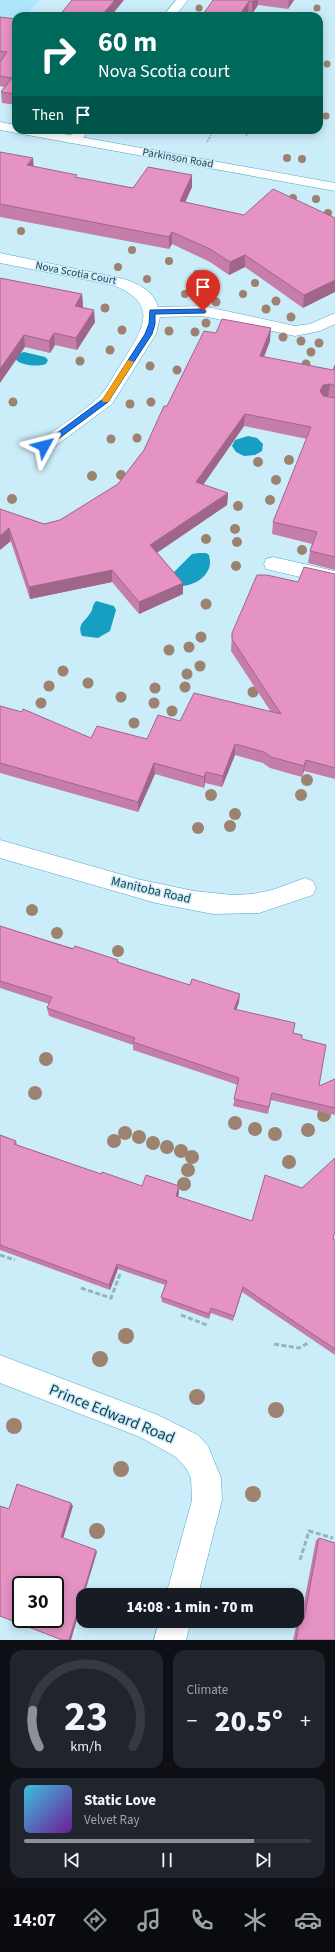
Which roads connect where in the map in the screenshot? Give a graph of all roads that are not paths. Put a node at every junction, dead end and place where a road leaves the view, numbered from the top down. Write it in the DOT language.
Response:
graph roads {
  1 [pos="182,0"];
  2 [pos="173,12"];
  3 [pos="0,126"];
  4 [pos="12,128"];
  5 [pos="66,134"];
  6 [pos="78,135"];
  7 [pos="335,187"];
  8 [pos="0,258"];
  9 [pos="152,312"];
  10 [pos="335,318"];
  11 [pos="44,446"];
  12 [pos="273,564"];
  13 [pos="335,578"];
  14 [pos="0,849"];
  15 [pos="304,888"];
  16 [pos="0,1370"];
  17 [pos="184,1588"];
  18 [pos="173,1628"];
  19 [pos="170,1640"];
  1 -- 2 [label="street"];
  3 -- 4 [label="street"];
  5 -- 6 [label="street, Parkinson Road"];
  6 -- 7 [label="street, Parkinson Road"];
  8 -- 9 [label="street, Nova Scotia Court"];
  9 -- 10 [label="street"];
  9 -- 11 [label="street"];
  12 -- 13 [label="street"];
  14 -- 15 [label="street, Manitoba Road"];
  16 -- 17 [label="street, Prince Edward Road"];
  18 -- 19 [label="street"];
}
